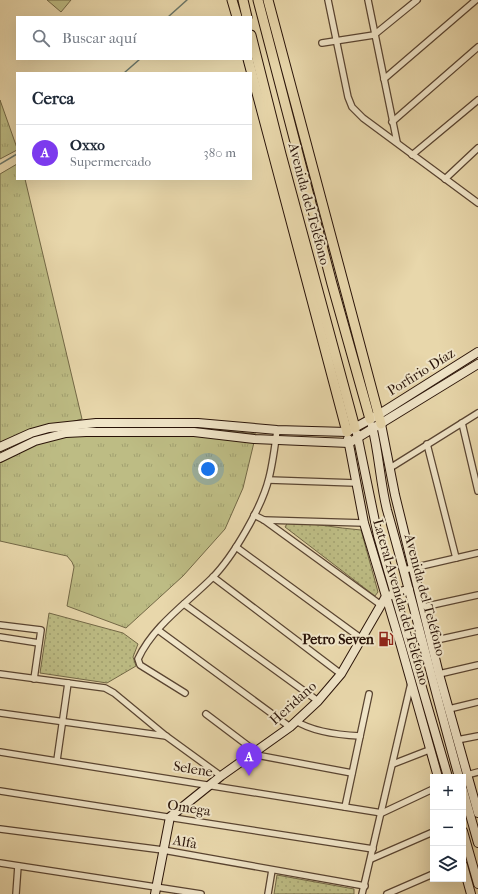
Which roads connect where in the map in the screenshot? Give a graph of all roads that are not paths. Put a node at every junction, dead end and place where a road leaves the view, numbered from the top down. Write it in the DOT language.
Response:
graph roads {
  1 [pos="232,0"];
  2 [pos="243,0"];
  3 [pos="258,0"];
  4 [pos="268,0"];
  5 [pos="328,0"];
  6 [pos="368,0"];
  7 [pos="417,0"];
  8 [pos="476,0"];
  9 [pos="237,16"];
  10 [pos="247,16"];
  11 [pos="266,27"];
  12 [pos="252,34"];
  13 [pos="374,35"];
  14 [pos="252,38"];
  15 [pos="337,41"];
  16 [pos="322,43"];
  17 [pos="478,48"];
  18 [pos="248,60"];
  19 [pos="252,72"];
  20 [pos="252,73"];
  21 [pos="384,79"];
  22 [pos="478,100"];
  23 [pos="392,122"];
  24 [pos="397,142"];
  25 [pos="477,151"];
  26 [pos="412,155"];
  27 [pos="445,179"];
  28 [pos="478,203"];
  29 [pos="336,261"];
  30 [pos="327,264"];
  31 [pos="318,310"];
  32 [pos="478,352"];
  33 [pos="477,366"];
  34 [pos="478,412"];
  35 [pos="374,417"];
  36 [pos="462,423"];
  37 [pos="377,427"];
  38 [pos="355,428"];
  39 [pos="277,430"];
  40 [pos="347,432"];
  41 [pos="358,439"];
  42 [pos="276,440"];
  43 [pos="349,443"];
  44 [pos="427,444"];
  45 [pos="0,447"];
  46 [pos="0,458"];
  47 [pos="390,468"];
  48 [pos="269,480"];
  49 [pos="356,483"];
  50 [pos="478,491"];
  51 [pos="254,515"];
  52 [pos="264,520"];
  53 [pos="364,523"];
  54 [pos="236,547"];
  55 [pos="478,553"];
  56 [pos="456,558"];
  57 [pos="414,568"];
  58 [pos="404,570"];
  59 [pos="213,577"];
  60 [pos="409,590"];
  61 [pos="395,593"];
  62 [pos="478,596"];
  63 [pos="383,602"];
  64 [pos="184,604"];
  65 [pos="423,607"];
  66 [pos="0,625"];
  67 [pos="158,630"];
  68 [pos="478,631"];
  69 [pos="0,637"];
  70 [pos="362,639"];
  71 [pos="432,641"];
  72 [pos="39,643"];
  73 [pos="478,665"];
  74 [pos="0,674"];
  75 [pos="341,674"];
  76 [pos="439,674"];
  77 [pos="34,679"];
  78 [pos="411,681"];
  79 [pos="68,682"];
  80 [pos="439,690"];
  81 [pos="185,693"];
  82 [pos="369,694"];
  83 [pos="318,701"];
  84 [pos="478,702"];
  85 [pos="449,709"];
  86 [pos="0,713"];
  87 [pos="206,714"];
  88 [pos="63,723"];
  89 [pos="293,724"];
  90 [pos="166,736"];
  91 [pos="360,736"];
  92 [pos="478,736"];
  93 [pos="457,740"];
  94 [pos="429,750"];
  95 [pos="0,752"];
  96 [pos="253,753"];
  97 [pos="57,760"];
  98 [pos="393,764"];
  99 [pos="478,772"];
  100 [pos="352,773"];
  101 [pos="437,774"];
  102 [pos="447,774"];
  103 [pos="462,774"];
  104 [pos="463,774"];
  105 [pos="466,775"];
  106 [pos="221,776"];
  107 [pos="466,783"];
  108 [pos="212,784"];
  109 [pos="430,790"];
  110 [pos="0,791"];
  111 [pos="466,801"];
  112 [pos="345,807"];
  113 [pos="478,810"];
  114 [pos="382,812"];
  115 [pos="170,817"];
  116 [pos="0,829"];
  117 [pos="430,833"];
  118 [pos="466,841"];
  119 [pos="478,844"];
  120 [pos="373,849"];
  121 [pos="164,850"];
  122 [pos="371,859"];
  123 [pos="0,863"];
  124 [pos="18,866"];
  125 [pos="272,870"];
  126 [pos="430,875"];
  127 [pos="466,876"];
  128 [pos="478,882"];
  129 [pos="468,883"];
  130 [pos="365,886"];
  131 [pos="156,890"];
  132 [pos="16,894"];
  133 [pos="201,894"];
  134 [pos="268,894"];
  135 [pos="362,894"];
  136 [pos="387,894"];
  137 [pos="471,894"];
  1 -- 9 [label="main road"];
  2 -- 10 [label="main road"];
  3 -- 11 [label="main road"];
  4 -- 29 [label="main road"];
  5 -- 15 [label="street"];
  6 -- 13 [label="street"];
  7 -- 13 [label="street"];
  8 -- 21 [label="street"];
  11 -- 12 [label="main road"];
  11 -- 30 [label="main road"];
  13 -- 15 [label="street"];
  13 -- 21 [label="street"];
  14 -- 31 [label="main road, Avenida del Teléfono"];
  15 -- 16 [label="street"];
  15 -- 24 [label="street"];
  17 -- 23 [label="street"];
  18 -- 19 [label="main road"];
  20 -- 31 [label="main road"];
  21 -- 23 [label="street"];
  22 -- 26 [label="street"];
  23 -- 24 [label="street"];
  24 -- 26 [label="street"];
  25 -- 27 [label="street"];
  26 -- 27 [label="street"];
  27 -- 28 [label="street"];
  29 -- 30 [label="main road"];
  29 -- 35 [label="main road"];
  30 -- 35 [label="main road"];
  31 -- 38 [label="main road, Avenida del Teléfono"];
  31 -- 40 [label="main road"];
  32 -- 35 [label="street, Porfirio Díaz"];
  33 -- 37 [label="street"];
  34 -- 36 [label="street"];
  35 -- 37 [label="main road"];
  35 -- 38 [label="street, Porfirio Díaz"];
  36 -- 44 [label="street"];
  36 -- 50 [label="street"];
  37 -- 41 [label="street"];
  37 -- 47 [label="street, Lateral Avenida del Teléfono"];
  37 -- 58 [label="street, Avenida del Teléfono"];
  38 -- 40 [label="street, Porfirio Díaz"];
  38 -- 41 [label="street, Avenida del Teléfono"];
  39 -- 40 [label="street"];
  39 -- 42 [label="street"];
  39 -- 45 [label="street"];
  40 -- 43 [label="street, Lateral Avenida del Teléfono"];
  41 -- 43 [label="street"];
  41 -- 61 [label="street, Avenida del Teléfono"];
  42 -- 43 [label="street"];
  42 -- 46 [label="street"];
  42 -- 48 [label="street"];
  43 -- 49 [label="street, Lateral Avenida del Teléfono"];
  44 -- 47 [label="street"];
  44 -- 56 [label="street"];
  47 -- 57 [label="street, Lateral Avenida del Teléfono"];
  48 -- 49 [label="street"];
  48 -- 51 [label="street"];
  49 -- 53 [label="street, Lateral Avenida del Teléfono"];
  51 -- 52 [label="street"];
  51 -- 54 [label="street"];
  52 -- 53 [label="street"];
  52 -- 63 [label="street"];
  53 -- 63 [label="street, Lateral Avenida del Teléfono"];
  54 -- 59 [label="street"];
  54 -- 70 [label="street"];
  55 -- 56 [label="street"];
  56 -- 57 [label="street"];
  57 -- 58 [label="street"];
  57 -- 65 [label="street, Lateral Avenida del Teléfono"];
  58 -- 60 [label="street, Avenida del Teléfono"];
  59 -- 64 [label="street"];
  59 -- 75 [label="street"];
  60 -- 61 [label="street"];
  60 -- 80 [label="street, Avenida del Teléfono"];
  61 -- 63 [label="street"];
  61 -- 102 [label="street, Avenida del Teléfono"];
  62 -- 65 [label="street"];
  63 -- 70 [label="street, Heridano"];
  63 -- 78 [label="street, Lateral Avenida del Teléfono"];
  64 -- 67 [label="street"];
  64 -- 83 [label="street"];
  65 -- 71 [label="street, Lateral Avenida del Teléfono"];
  66 -- 72 [label="street"];
  67 -- 81 [label="street"];
  67 -- 89 [label="street"];
  68 -- 71 [label="street"];
  69 -- 72 [label="street"];
  70 -- 75 [label="street, Heridano"];
  71 -- 76 [label="street, Lateral Avenida del Teléfono"];
  72 -- 77 [label="street"];
  73 -- 76 [label="street"];
  74 -- 77 [label="street"];
  75 -- 83 [label="street, Heridano"];
  76 -- 80 [label="street, Lateral Avenida del Teléfono"];
  77 -- 79 [label="street"];
  78 -- 94 [label="street, Lateral Avenida del Teléfono"];
  78 -- 98 [label="street"];
  79 -- 88 [label="street"];
  79 -- 90 [label="street"];
  80 -- 85 [label="street, Lateral Avenida del Teléfono"];
  80 -- 103 [label="street, Avenida del Teléfono"];
  82 -- 91 [label="street"];
  83 -- 89 [label="street, Heridano"];
  84 -- 85 [label="street"];
  85 -- 93 [label="street, Lateral Avenida del Teléfono"];
  86 -- 88 [label="street"];
  87 -- 96 [label="street"];
  88 -- 90 [label="street"];
  88 -- 97 [label="street"];
  89 -- 91 [label="street"];
  89 -- 96 [label="street, Heridano"];
  90 -- 106 [label="street"];
  91 -- 100 [label="street"];
  92 -- 93 [label="street"];
  93 -- 104 [label="street, Lateral Avenida del Teléfono"];
  94 -- 98 [label="street"];
  94 -- 101 [label="street, Lateral Avenida del Teléfono"];
  95 -- 97 [label="street, Selene"];
  96 -- 100 [label="street"];
  96 -- 106 [label="street, Heridano"];
  97 -- 108 [label="street, Selene"];
  98 -- 114 [label="street"];
  99 -- 105 [label="street"];
  100 -- 112 [label="street"];
  106 -- 108 [label="street, Heridano"];
  107 -- 113 [label="street, Lateral Avenida del Teléfono"];
  108 -- 112 [label="street, Selene"];
  108 -- 115 [label="street, Heridano"];
  109 -- 114 [label="street"];
  110 -- 115 [label="street, Omega"];
  111 -- 119 [label="street"];
  112 -- 114 [label="street, Selene"];
  114 -- 120 [label="street"];
  115 -- 120 [label="street, Omega"];
  115 -- 121 [label="street"];
  116 -- 121 [label="street, Alfa"];
  117 -- 122 [label="street"];
  118 -- 128 [label="street"];
  120 -- 122 [label="street"];
  121 -- 125 [label="street, Alfa"];
  121 -- 131 [label="street"];
  122 -- 130 [label="street"];
  123 -- 124 [label="street"];
  124 -- 131 [label="street"];
  124 -- 132 [label="street"];
  125 -- 130 [label="street, Alfa"];
  125 -- 134 [label="street"];
  126 -- 136 [label="street"];
  127 -- 129 [label="street"];
  128 -- 129 [label="street"];
  129 -- 137 [label="street"];
  130 -- 135 [label="street"];
  131 -- 133 [label="street"];
}
